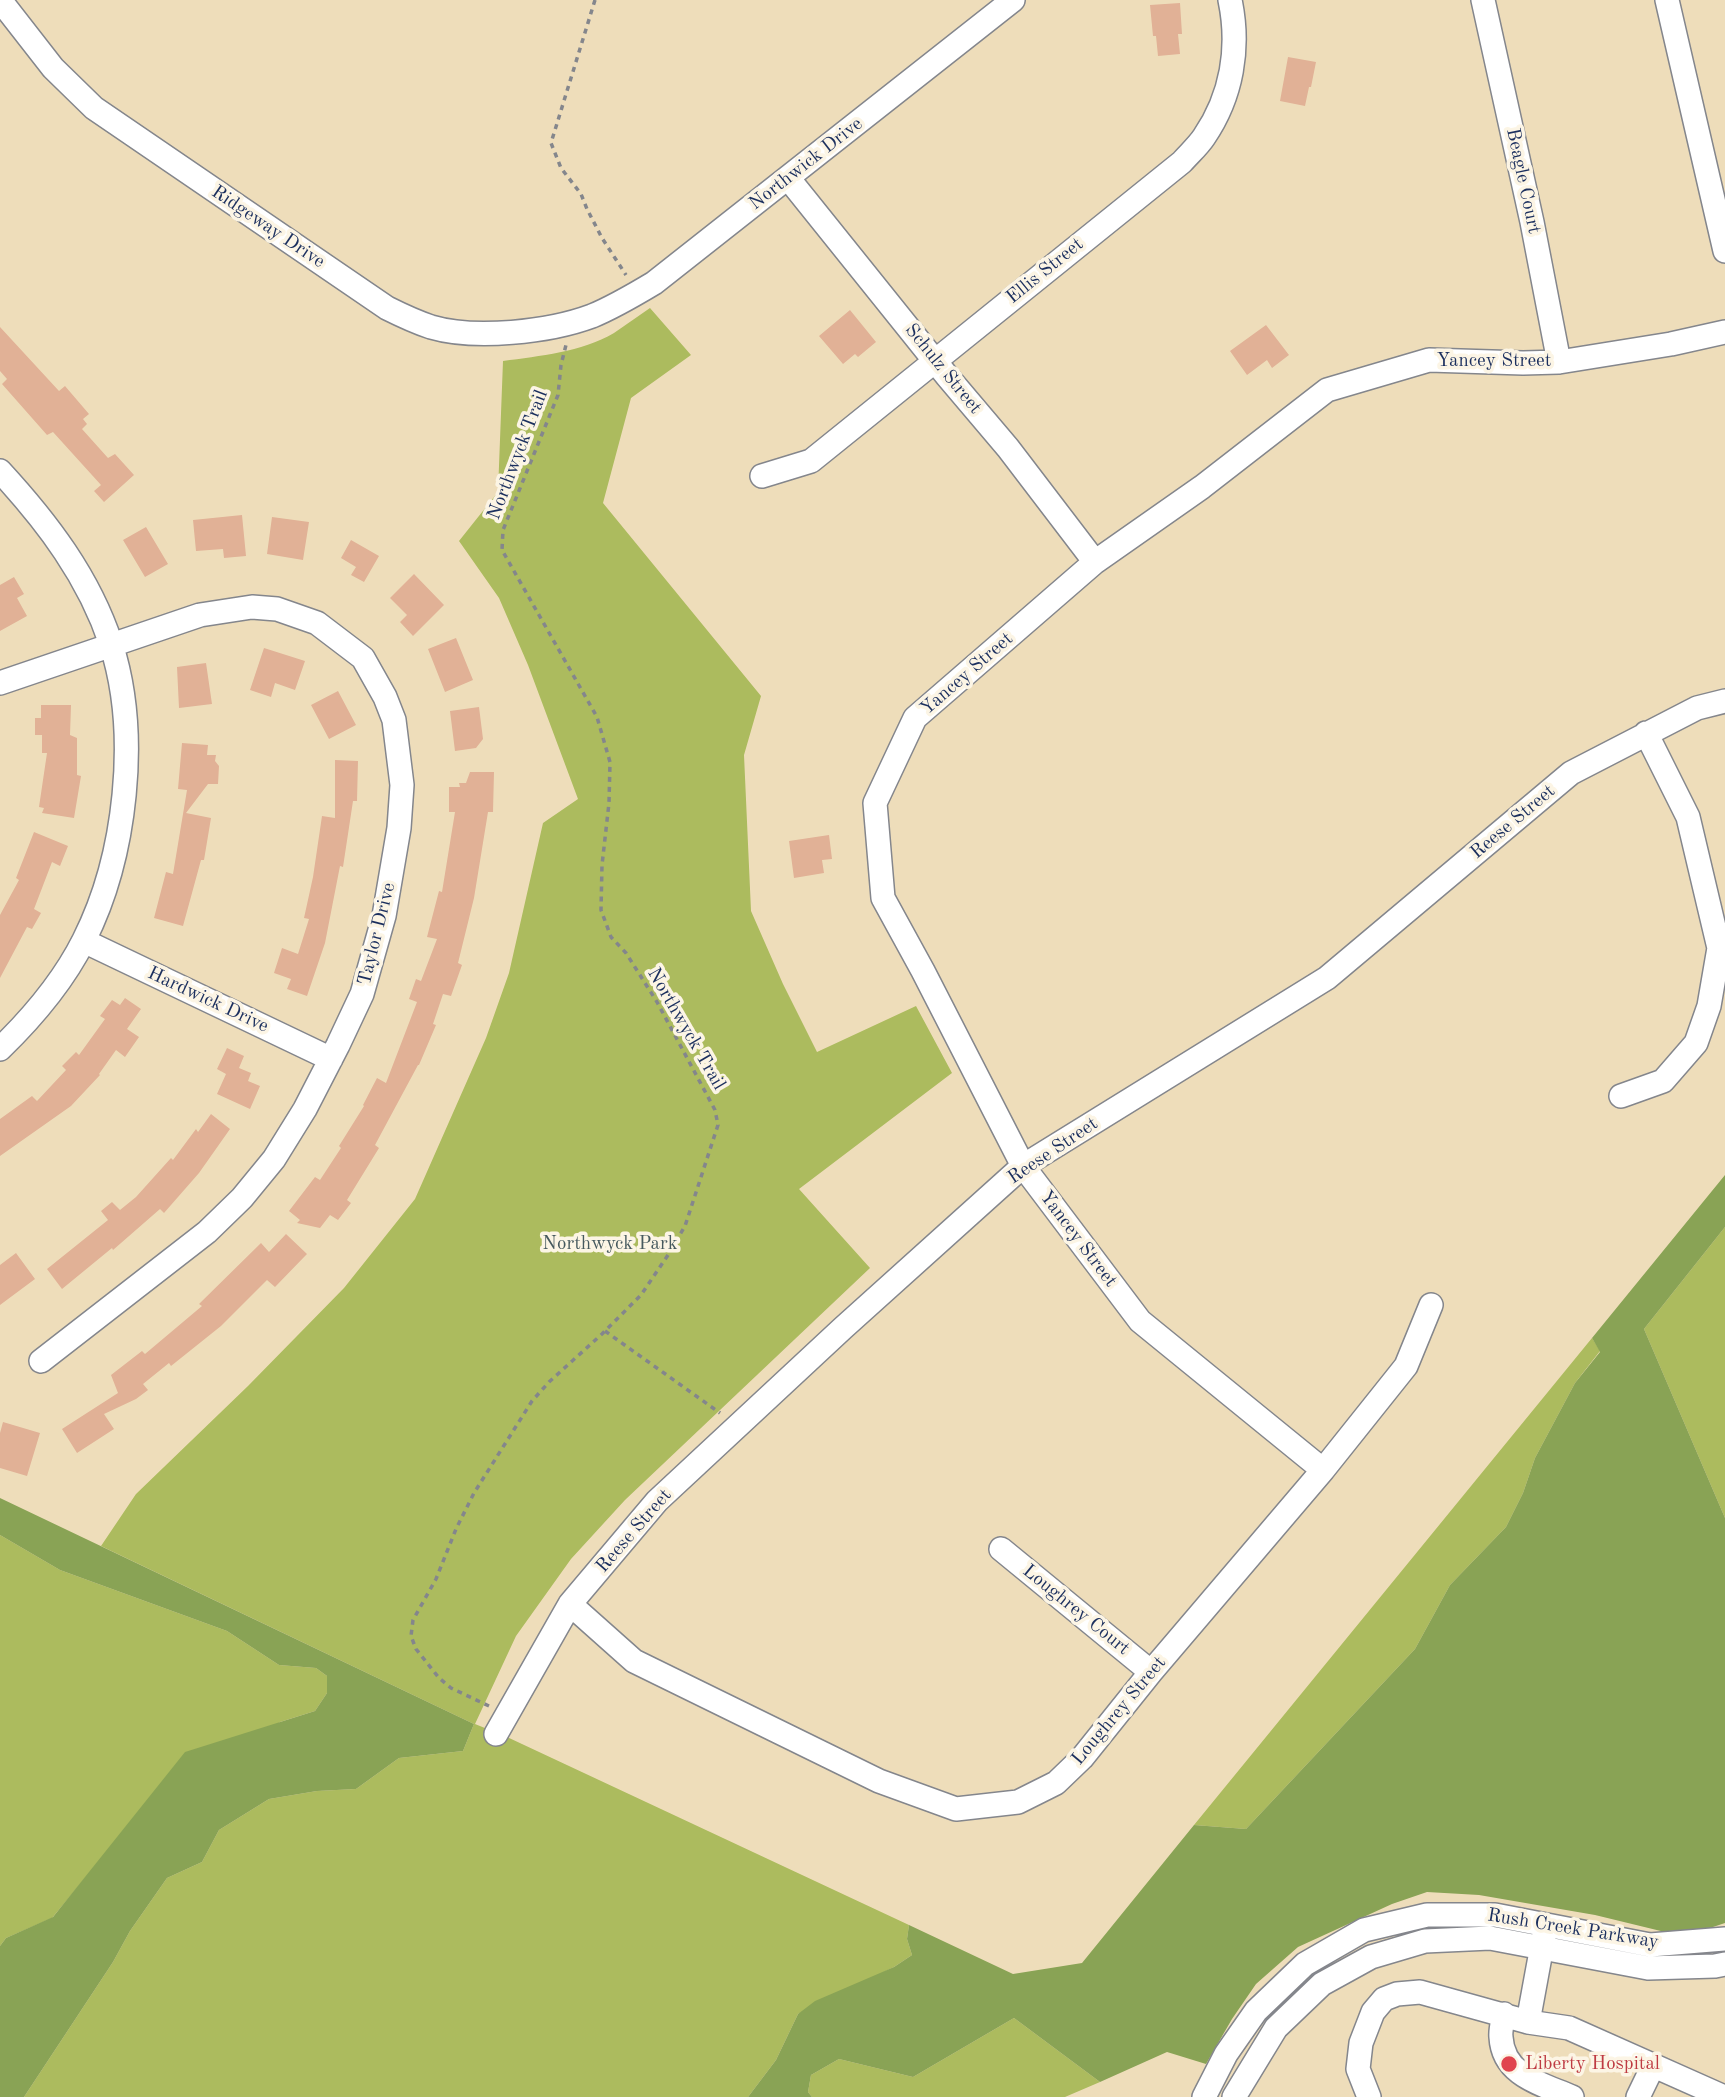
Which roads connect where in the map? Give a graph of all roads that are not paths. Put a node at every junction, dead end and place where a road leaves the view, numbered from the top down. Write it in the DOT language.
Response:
graph roads {
  1 [pos="0,0"];
  2 [pos="1013,0"];
  3 [pos="1230,0"];
  4 [pos="1483,0"];
  5 [pos="1667,0"];
  6 [pos="788,178"];
  7 [pos="1725,251"];
  8 [pos="592,316"];
  9 [pos="1725,332"];
  10 [pos="934,360"];
  11 [pos="1559,362"];
  12 [pos="0,471"];
  13 [pos="762,476"];
  14 [pos="1095,562"];
  15 [pos="111,645"];
  16 [pos="0,682"];
  17 [pos="1725,701"];
  18 [pos="1646,733"];
  19 [pos="84,941"];
  20 [pos="0,1049"];
  21 [pos="331,1059"];
  22 [pos="1621,1096"];
  23 [pos="1023,1166"];
  24 [pos="1431,1305"];
  25 [pos="41,1361"];
  26 [pos="1323,1470"];
  27 [pos="1001,1549"];
  28 [pos="570,1604"];
  29 [pos="1152,1672"];
  30 [pos="496,1734"];
  31 [pos="1545,1925"];
  32 [pos="1725,1939"];
  33 [pos="1542,1948"];
  34 [pos="1725,1964"];
  35 [pos="1504,2014"];
  36 [pos="1528,2022"];
  37 [pos="1653,2066"];
  38 [pos="1204,2097"];
  39 [pos="1234,2097"];
  40 [pos="1369,2097"];
  41 [pos="1572,2097"];
  42 [pos="1638,2097"];
  43 [pos="1724,2097"];
  1 -- 8 [label="street, Ridgeway Drive"];
  2 -- 6 [label="street, Northwick Drive"];
  3 -- 10 [label="street, Ellis Street"];
  4 -- 11 [label="street, Beagle Court"];
  5 -- 7 [label="street"];
  6 -- 8 [label="street, Northwick Drive"];
  6 -- 10 [label="street, Schulz Street"];
  9 -- 11 [label="street, Yancey Street"];
  10 -- 13 [label="street, Ellis Street"];
  10 -- 14 [label="street, Schulz Street"];
  11 -- 14 [label="street, Yancey Street"];
  12 -- 15 [label="street"];
  14 -- 23 [label="street, Yancey Street"];
  15 -- 16 [label="street, Taylor Drive"];
  15 -- 19 [label="street"];
  15 -- 21 [label="street, Taylor Drive"];
  17 -- 18 [label="street, Reese Street"];
  18 -- 22 [label="street"];
  18 -- 23 [label="street, Reese Street"];
  19 -- 20 [label="street"];
  19 -- 21 [label="street, Hardwick Drive"];
  21 -- 25 [label="street, Taylor Drive"];
  23 -- 26 [label="street, Yancey Street"];
  23 -- 28 [label="street, Reese Street"];
  24 -- 26 [label="street, Loughrey Street"];
  26 -- 29 [label="street, Loughrey Street"];
  27 -- 29 [label="street, Loughrey Court"];
  28 -- 29 [label="street, Loughrey Street"];
  28 -- 30 [label="street, Reese Street"];
  31 -- 32 [label="street, Rush Creek Parkway"];
  31 -- 33 [label="street"];
  31 -- 38 [label="street, Rush Creek Parkway"];
  33 -- 34 [label="street, Rush Creek Parkway"];
  33 -- 36 [label="street"];
  33 -- 39 [label="street, Rush Creek Parkway"];
  35 -- 36 [label="street"];
  35 -- 40 [label="street"];
  35 -- 41 [label="street"];
  36 -- 37 [label="street"];
  37 -- 42 [label="street"];
  37 -- 43 [label="street"];
}
